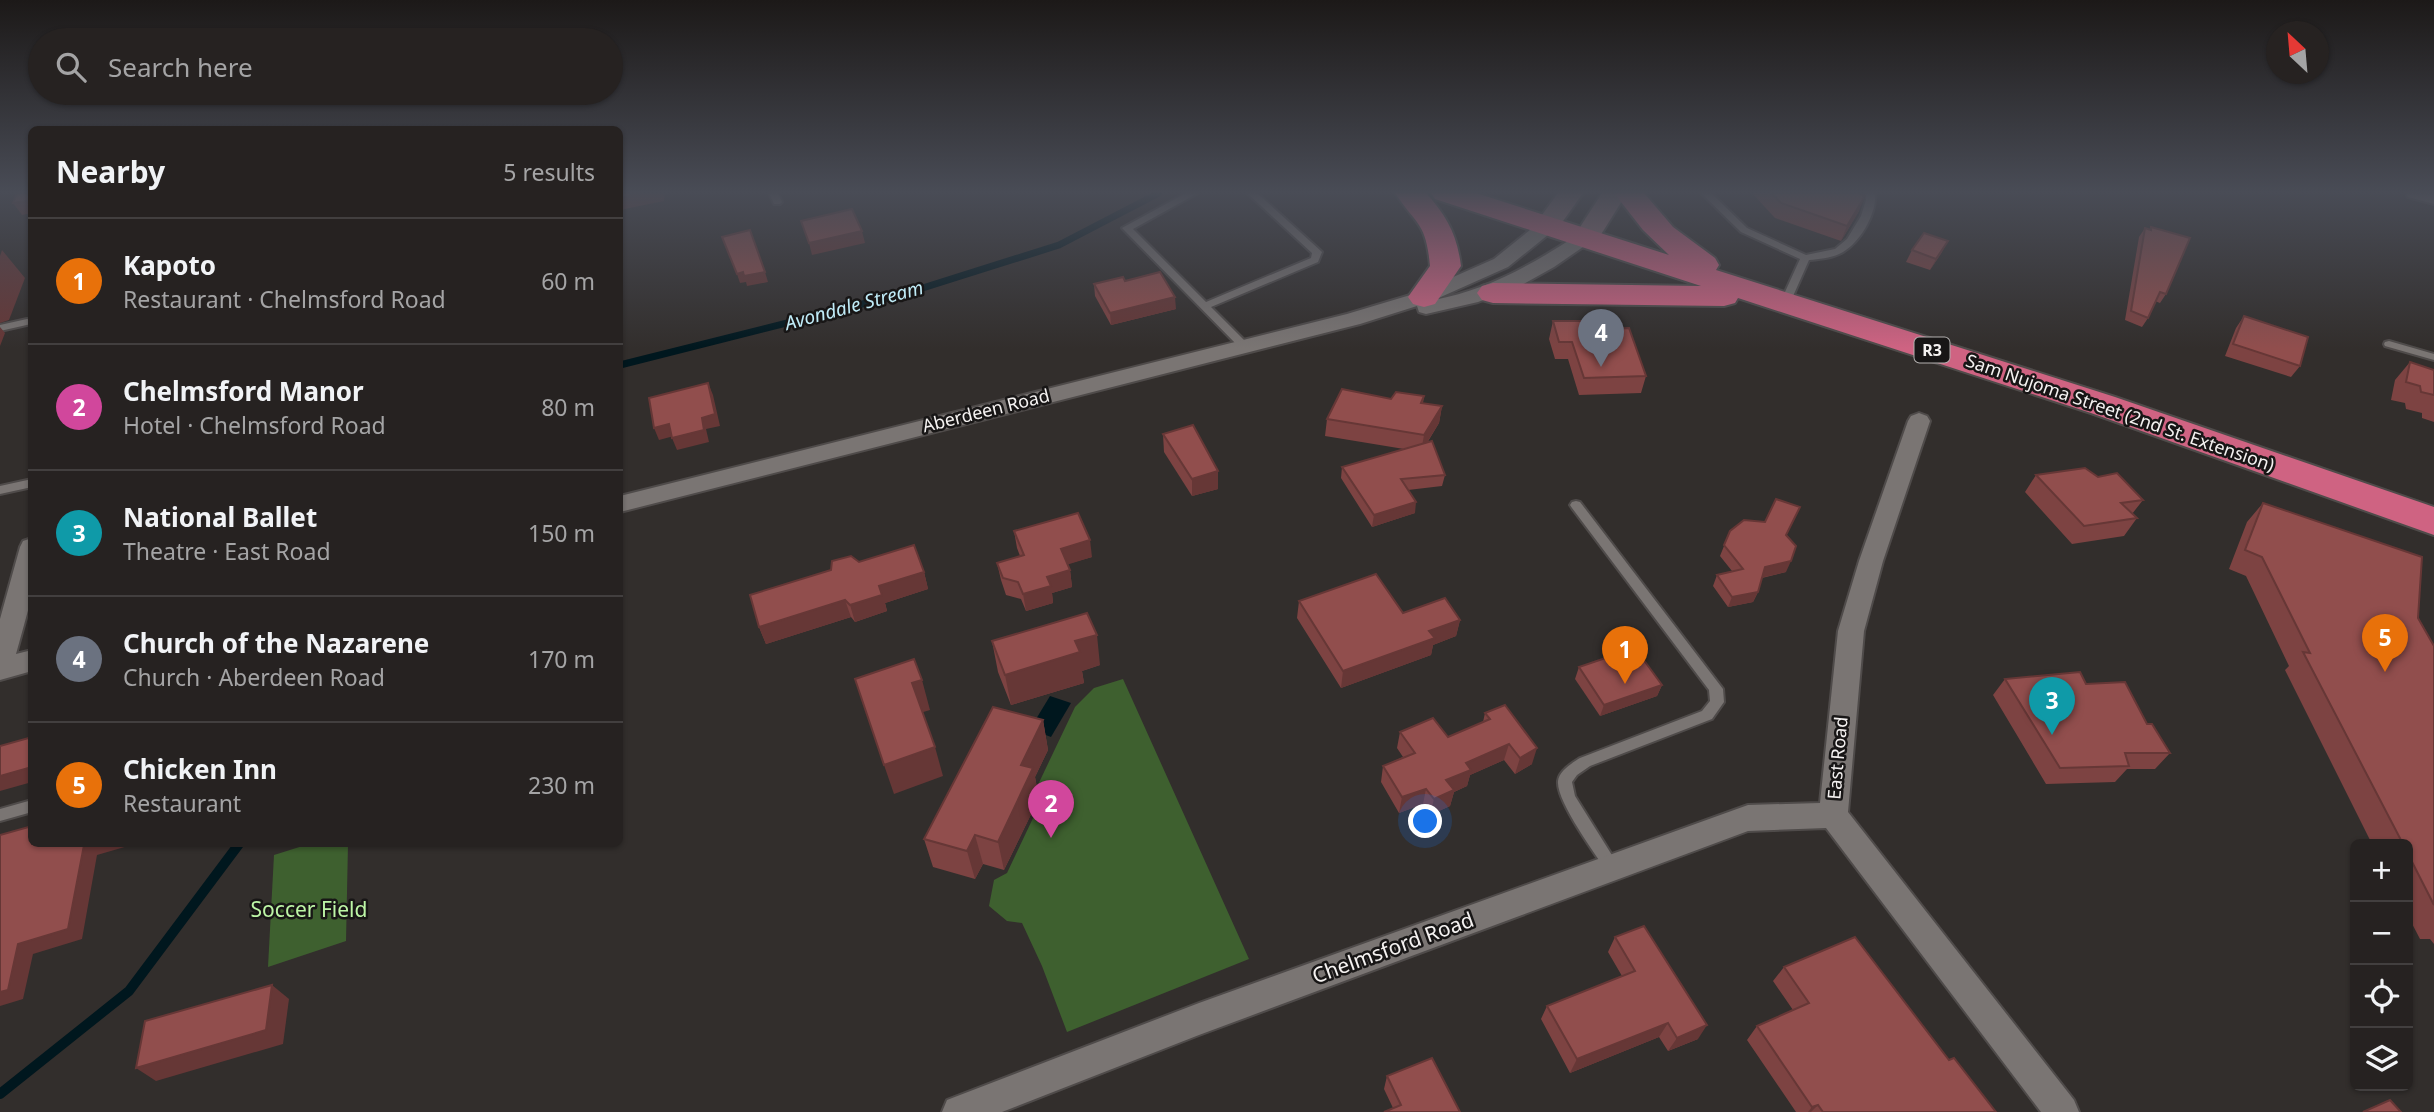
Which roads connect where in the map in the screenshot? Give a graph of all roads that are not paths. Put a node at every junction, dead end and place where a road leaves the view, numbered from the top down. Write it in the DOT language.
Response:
graph roads {
  1 [pos="1144,245"];
  2 [pos="1308,245"];
  3 [pos="1444,245"];
  4 [pos="1524,245"];
  5 [pos="1576,245"];
  6 [pos="1607,245"];
  7 [pos="1673,245"];
  8 [pos="1777,245"];
  9 [pos="1845,245"];
  10 [pos="1805,258"];
  11 [pos="1493,293"];
  12 [pos="1424,297"];
  13 [pos="1773,300"];
  14 [pos="1205,306"];
  15 [pos="1353,319"];
  16 [pos="27,322"];
  17 [pos="0,328"];
  18 [pos="2389,344"];
  19 [pos="1244,346"];
  20 [pos="2434,357"];
  21 [pos="1919,422"];
  22 [pos="28,484"];
  23 [pos="0,491"];
  24 [pos="623,503"];
  25 [pos="1576,505"];
  26 [pos="2434,521"];
  27 [pos="28,562"];
  28 [pos="28,661"];
  29 [pos="0,667"];
  30 [pos="28,807"];
  31 [pos="0,815"];
  32 [pos="1833,815"];
  33 [pos="1613,868"];
  34 [pos="959,1112"];
  35 [pos="2062,1112"];
  1 -- 14 [label="lane"];
  2 -- 14 [label="lane"];
  3 -- 12 [label="highway"];
  4 -- 12 [label="street, Aberdeen Road"];
  5 -- 11 [label="street, Aberdeen Road"];
  6 -- 13 [label="highway, Sam Nujoma Street (2nd St. Extension) / R3"];
  7 -- 13 [label="highway"];
  8 -- 10 [label="lane"];
  9 -- 10 [label="lane"];
  10 -- 13 [label="lane"];
  11 -- 13 [label="highway"];
  11 -- 15 [label="street, Aberdeen Road"];
  12 -- 15 [label="street, Aberdeen Road"];
  13 -- 26 [label="highway, Sam Nujoma Street (2nd St. Extension) / R3"];
  14 -- 19 [label="lane"];
  15 -- 19 [label="street, Aberdeen Road"];
  16 -- 17 [label="lane"];
  18 -- 20 [label="lane"];
  19 -- 24 [label="street, Aberdeen Road"];
  21 -- 32 [label="street, East Road"];
  22 -- 23 [label="lane"];
  25 -- 33 [label="lane"];
  27 -- 29 [label="street"];
  28 -- 29 [label="street"];
  30 -- 31 [label="lane"];
  32 -- 33 [label="street, Chelmsford Road"];
  32 -- 35 [label="street, East Road"];
  33 -- 34 [label="street, Chelmsford Road"];
}
